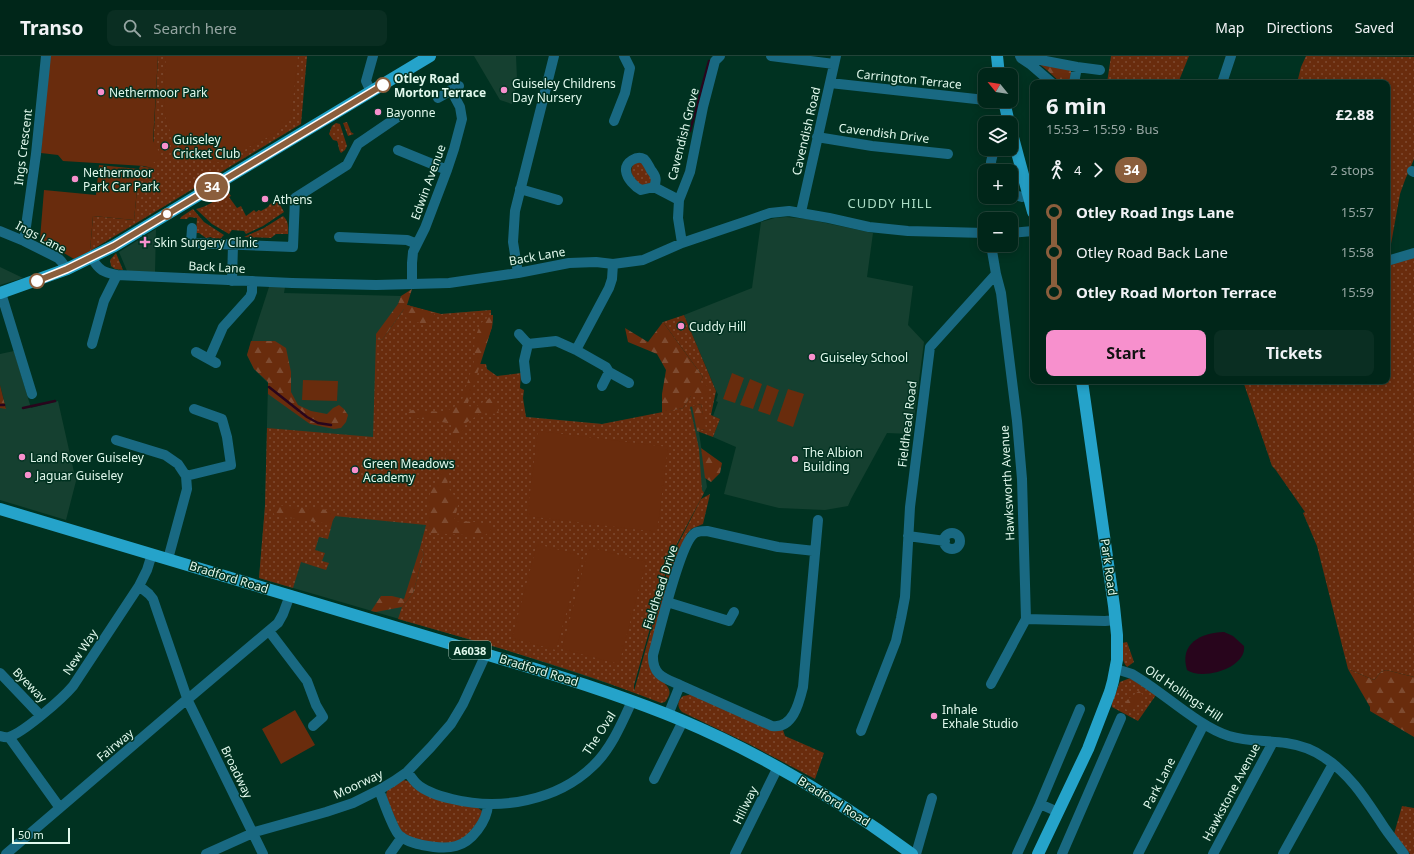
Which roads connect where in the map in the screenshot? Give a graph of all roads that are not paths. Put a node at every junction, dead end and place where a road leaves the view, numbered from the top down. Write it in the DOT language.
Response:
graph roads {
  1 [pos="46,56"];
  2 [pos="373,56"];
  3 [pos="430,56"];
  4 [pos="554,56"];
  5 [pos="624,56"];
  6 [pos="720,56"];
  7 [pos="771,56"];
  8 [pos="997,56"];
  9 [pos="1019,56"];
  10 [pos="1230,56"];
  11 [pos="835,60"];
  12 [pos="1077,67"];
  13 [pos="998,68"];
  14 [pos="1100,70"];
  15 [pos="1049,80"];
  16 [pos="1075,80"];
  17 [pos="1223,80"];
  18 [pos="830,83"];
  19 [pos="371,92"];
  20 [pos="438,98"];
  21 [pos="978,99"];
  22 [pos="400,116"];
  23 [pos="614,121"];
  24 [pos="817,137"];
  25 [pos="398,150"];
  26 [pos="948,154"];
  27 [pos="1018,156"];
  28 [pos="447,170"];
  29 [pos="654,187"];
  30 [pos="520,189"];
  31 [pos="1028,195"];
  32 [pos="1018,196"];
  33 [pos="558,200"];
  34 [pos="680,200"];
  35 [pos="1030,202"];
  36 [pos="801,212"];
  37 [pos="192,228"];
  38 [pos="0,231"];
  39 [pos="1030,231"];
  40 [pos="1018,232"];
  41 [pos="978,233"];
  42 [pos="339,237"];
  43 [pos="24,241"];
  44 [pos="682,243"];
  45 [pos="417,244"];
  46 [pos="233,245"];
  47 [pos="993,252"];
  48 [pos="1414,253"];
  49 [pos="92,258"];
  50 [pos="1390,260"];
  51 [pos="613,264"];
  52 [pos="67,269"];
  53 [pos="518,273"];
  54 [pos="996,274"];
  55 [pos="117,276"];
  56 [pos="232,281"];
  57 [pos="252,281"];
  58 [pos="412,284"];
  59 [pos="0,293"];
  60 [pos="519,334"];
  61 [pos="93,344"];
  62 [pos="528,344"];
  63 [pos="576,350"];
  64 [pos="196,352"];
  65 [pos="609,372"];
  66 [pos="526,379"];
  67 [pos="629,382"];
  68 [pos="1082,384"];
  69 [pos="602,386"];
  70 [pos="32,394"];
  71 [pos="194,409"];
  72 [pos="116,440"];
  73 [pos="186,476"];
  74 [pos="0,509"];
  75 [pos="818,520"];
  76 [pos="908,536"];
  77 [pos="944,541"];
  78 [pos="815,551"];
  79 [pos="152,554"];
  80 [pos="168,559"];
  81 [pos="139,586"];
  82 [pos="290,595"];
  83 [pos="667,602"];
  84 [pos="734,612"];
  85 [pos="1026,619"];
  86 [pos="1116,620"];
  87 [pos="269,631"];
  88 [pos="486,654"];
  89 [pos="1116,669"];
  90 [pos="0,673"];
  91 [pos="991,684"];
  92 [pos="680,685"];
  93 [pos="187,700"];
  94 [pos="632,701"];
  95 [pos="1080,709"];
  96 [pos="668,715"];
  97 [pos="40,716"];
  98 [pos="1121,718"];
  99 [pos="683,721"];
  100 [pos="1204,724"];
  101 [pos="313,726"];
  102 [pos="861,731"];
  103 [pos="4,737"];
  104 [pos="1273,742"];
  105 [pos="1088,749"];
  106 [pos="1104,756"];
  107 [pos="1333,764"];
  108 [pos="778,767"];
  109 [pos="407,772"];
  110 [pos="654,779"];
  111 [pos="379,790"];
  112 [pos="932,798"];
  113 [pos="488,804"];
  114 [pos="1040,804"];
  115 [pos="60,808"];
  116 [pos="1058,812"];
  117 [pos="252,833"];
  118 [pos="402,837"];
  119 [pos="6,854"];
  120 [pos="206,854"];
  121 [pos="263,854"];
  122 [pos="390,854"];
  123 [pos="735,854"];
  124 [pos="912,854"];
  125 [pos="916,854"];
  126 [pos="1017,854"];
  127 [pos="1038,854"];
  128 [pos="1062,854"];
  129 [pos="1138,854"];
  130 [pos="1213,854"];
  131 [pos="1284,854"];
  132 [pos="1404,854"];
  1 -- 43 [label="street, Ings Crescent"];
  2 -- 19 [label="street"];
  3 -- 19 [label="main road"];
  4 -- 30 [label="street"];
  5 -- 23 [label="street"];
  6 -- 34 [label="street, Cavendish Grove"];
  7 -- 11 [label="street"];
  8 -- 13 [label="main road"];
  9 -- 12 [label="street"];
  9 -- 15 [label="street"];
  10 -- 17 [label="street"];
  11 -- 18 [label="street, Cavendish Road"];
  12 -- 14 [label="street"];
  12 -- 16 [label="street"];
  18 -- 21 [label="street, Carrington Terrace"];
  18 -- 24 [label="street, Cavendish Road"];
  19 -- 49 [label="main road"];
  20 -- 28 [label="street, Edwin Avenue"];
  22 -- 46 [label="street"];
  24 -- 26 [label="street, Cavendish Drive"];
  24 -- 36 [label="street, Cavendish Road"];
  25 -- 28 [label="street"];
  27 -- 31 [label="main road"];
  28 -- 45 [label="street, Edwin Avenue"];
  29 -- 34 [label="street"];
  30 -- 33 [label="street"];
  30 -- 53 [label="street"];
  31 -- 32 [label="street"];
  31 -- 35 [label="main road"];
  34 -- 44 [label="street, Cavendish Grove"];
  36 -- 41 [label="street, Back Lane"];
  36 -- 44 [label="street, Back Lane"];
  37 -- 46 [label="street"];
  38 -- 43 [label="street, Ings Lane"];
  39 -- 40 [label="street"];
  42 -- 45 [label="street"];
  43 -- 52 [label="street, Ings Lane"];
  44 -- 51 [label="street, Back Lane"];
  45 -- 58 [label="street, Edwin Avenue"];
  46 -- 56 [label="street"];
  47 -- 54 [label="street"];
  48 -- 50 [label="street"];
  49 -- 52 [label="main road"];
  49 -- 55 [label="street, Back Lane"];
  51 -- 53 [label="street, Back Lane"];
  51 -- 63 [label="street"];
  52 -- 59 [label="main road"];
  53 -- 58 [label="street, Back Lane"];
  54 -- 76 [label="street, Fieldhead Road"];
  54 -- 85 [label="street, Hawksworth Avenue"];
  55 -- 56 [label="street, Back Lane"];
  55 -- 61 [label="street"];
  56 -- 57 [label="street, Back Lane"];
  57 -- 58 [label="street, Back Lane"];
  57 -- 64 [label="street"];
  59 -- 70 [label="street"];
  60 -- 62 [label="street"];
  62 -- 63 [label="street"];
  62 -- 66 [label="street"];
  63 -- 65 [label="street"];
  65 -- 67 [label="street"];
  65 -- 69 [label="street"];
  68 -- 86 [label="main road, Park Road"];
  71 -- 73 [label="street"];
  72 -- 73 [label="street"];
  73 -- 80 [label="street"];
  74 -- 79 [label="main road, Bradford Road / A6038"];
  75 -- 78 [label="street, Fieldhead Drive"];
  76 -- 77 [label="street"];
  76 -- 102 [label="street, Fieldhead Road"];
  78 -- 83 [label="street, Fieldhead Drive"];
  78 -- 92 [label="street, Fieldhead Drive"];
  79 -- 80 [label="main road, Bradford Road / A6038"];
  79 -- 81 [label="street, New Way"];
  80 -- 82 [label="main road, Bradford Road / A6038"];
  81 -- 93 [label="street, Broadway"];
  81 -- 97 [label="street, New Way"];
  82 -- 87 [label="street, Fairway"];
  82 -- 88 [label="main road, Bradford Road / A6038"];
  83 -- 84 [label="street"];
  83 -- 92 [label="street, Fieldhead Drive"];
  85 -- 86 [label="street"];
  85 -- 91 [label="street, Hawksworth Avenue"];
  86 -- 89 [label="main road, Park Road"];
  87 -- 93 [label="street, Fairway"];
  87 -- 101 [label="street"];
  88 -- 94 [label="main road, Bradford Road / A6038"];
  88 -- 109 [label="street, Moorway"];
  89 -- 100 [label="street, Old Hollings Hill"];
  89 -- 105 [label="main road, Park Road"];
  90 -- 97 [label="street, Byeway"];
  92 -- 96 [label="street"];
  93 -- 115 [label="street, Fairway"];
  93 -- 117 [label="street, Broadway"];
  94 -- 96 [label="main road, Bradford Road / A6038"];
  94 -- 113 [label="street, The Oval"];
  95 -- 114 [label="street"];
  96 -- 99 [label="main road, Bradford Road / A6038"];
  97 -- 103 [label="street, New Way"];
  98 -- 106 [label="street"];
  99 -- 108 [label="main road, Bradford Road / A6038"];
  99 -- 110 [label="street"];
  100 -- 104 [label="street, Old Hollings Hill"];
  100 -- 129 [label="street, Park Lane"];
  103 -- 115 [label="street"];
  104 -- 107 [label="street, Old Hollings Hill"];
  104 -- 130 [label="street, Hawkstone Avenue"];
  105 -- 106 [label="street"];
  105 -- 116 [label="main road, Park Road"];
  106 -- 128 [label="street"];
  107 -- 131 [label="street"];
  107 -- 132 [label="street, Old Hollings Hill"];
  108 -- 123 [label="street, Hillway"];
  108 -- 124 [label="main road, Bradford Road / A6038"];
  109 -- 111 [label="street, Moorway"];
  109 -- 113 [label="street, The Oval"];
  111 -- 117 [label="street, Moorway"];
  111 -- 118 [label="street"];
  112 -- 125 [label="street"];
  113 -- 118 [label="street"];
  114 -- 116 [label="street"];
  114 -- 126 [label="street"];
  115 -- 119 [label="street, Fairway"];
  116 -- 127 [label="main road, Park Road"];
  117 -- 120 [label="street, Moorway"];
  117 -- 121 [label="street, Broadway"];
  118 -- 122 [label="street"];
}
